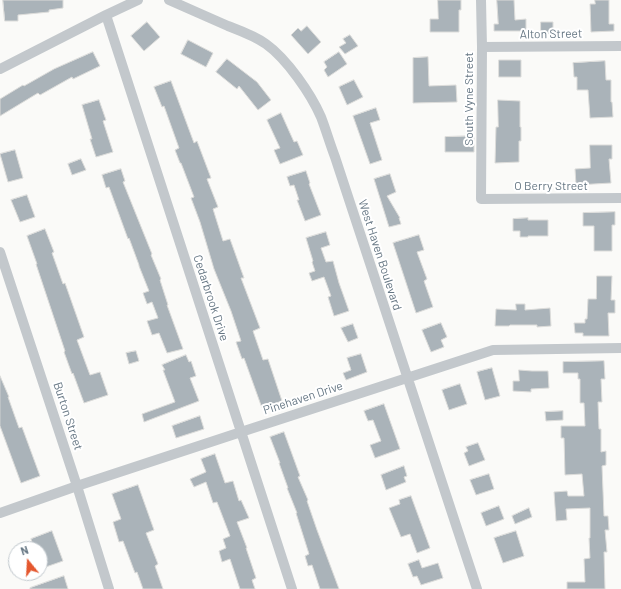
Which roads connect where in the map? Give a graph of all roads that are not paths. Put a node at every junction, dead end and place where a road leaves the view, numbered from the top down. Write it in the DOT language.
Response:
graph roads {
  1 [pos="138,0"];
  2 [pos="169,0"];
  3 [pos="481,0"];
  4 [pos="106,15"];
  5 [pos="621,46"];
  6 [pos="482,47"];
  7 [pos="0,69"];
  8 [pos="621,198"];
  9 [pos="481,199"];
  10 [pos="0,252"];
  11 [pos="621,348"];
  12 [pos="407,378"];
  13 [pos="241,432"];
  14 [pos="77,486"];
  15 [pos="0,512"];
  16 [pos="109,589"];
  17 [pos="292,589"];
  18 [pos="477,589"];
  1 -- 4 [label="street"];
  2 -- 12 [label="street, West Haven Boulevard"];
  3 -- 6 [label="street, South Vyne Street"];
  4 -- 7 [label="street"];
  4 -- 13 [label="street, Cedarbrook Drive"];
  5 -- 6 [label="street, Alton Street"];
  6 -- 9 [label="street, South Vyne Street"];
  8 -- 9 [label="street, O Berry Street"];
  10 -- 14 [label="street, Burton Street"];
  11 -- 12 [label="street, Pinehaven Drive"];
  12 -- 13 [label="street, Pinehaven Drive"];
  12 -- 18 [label="street, West Haven Boulevard"];
  13 -- 14 [label="street, Pinehaven Drive"];
  13 -- 17 [label="street, Cedarbrook Drive"];
  14 -- 15 [label="street, Pinehaven Drive"];
  14 -- 16 [label="street, Burton Street"];
}
